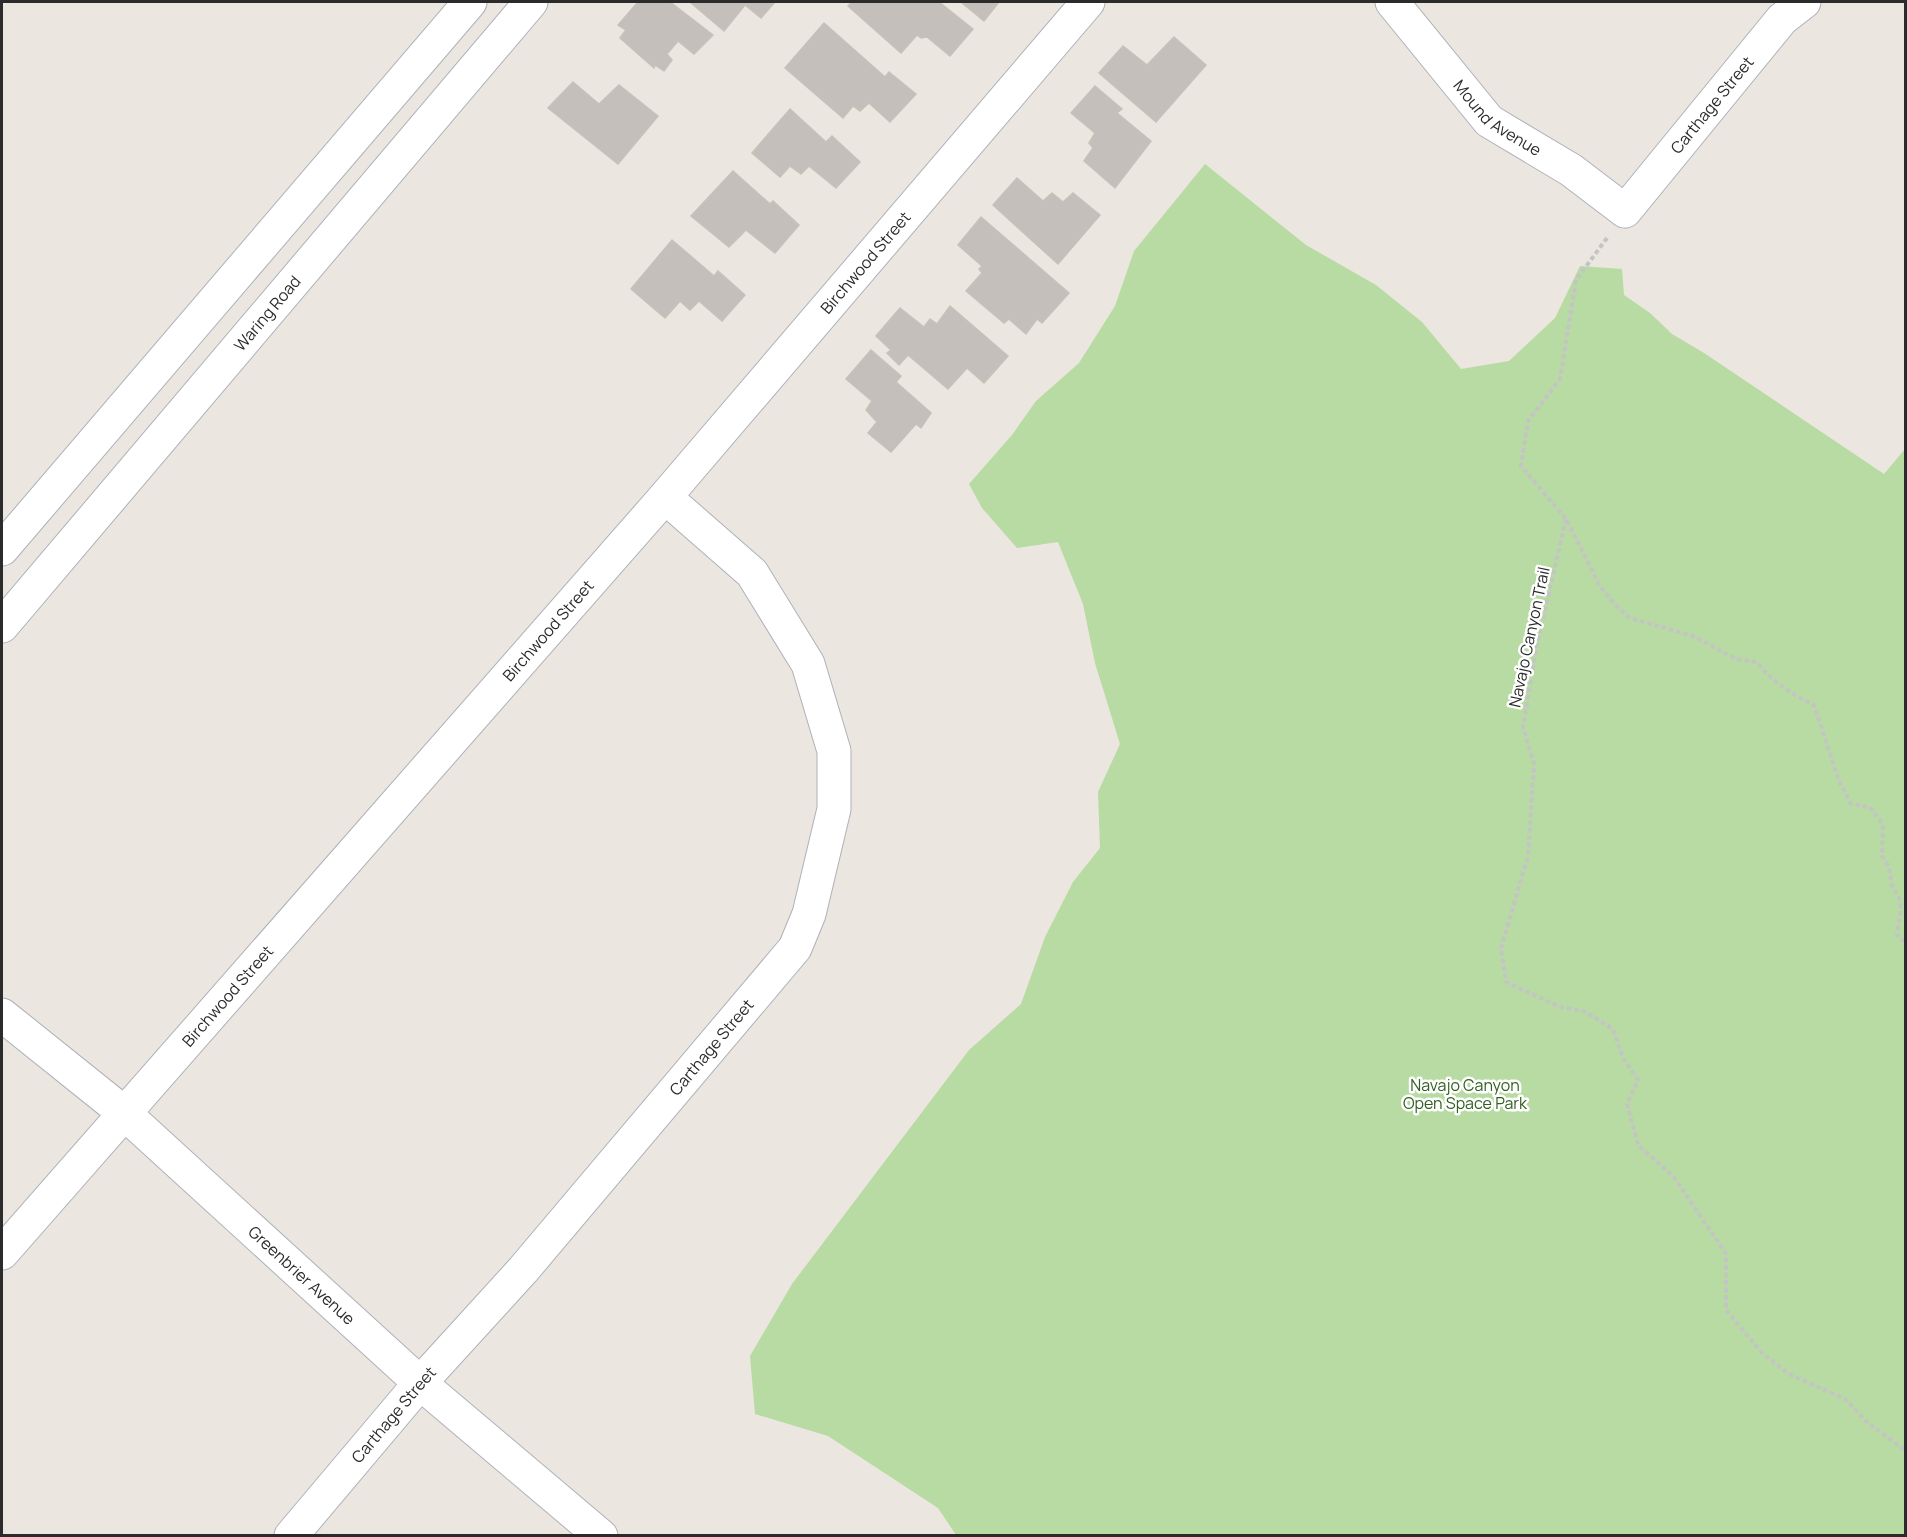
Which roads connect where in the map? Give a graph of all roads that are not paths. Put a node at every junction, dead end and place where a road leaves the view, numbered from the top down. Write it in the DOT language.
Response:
graph roads {
  1 [pos="470,2"];
  2 [pos="531,2"];
  3 [pos="1088,2"];
  4 [pos="1392,2"];
  5 [pos="1804,2"];
  6 [pos="1625,211"];
  7 [pos="665,497"];
  8 [pos="2,549"];
  9 [pos="2,626"];
  10 [pos="2,1015"];
  11 [pos="123,1112"];
  12 [pos="2,1253"];
  13 [pos="420,1383"];
  14 [pos="291,1536"];
  15 [pos="602,1536"];
  1 -- 8 [label="street"];
  2 -- 9 [label="street, Waring Road"];
  3 -- 7 [label="street, Birchwood Street"];
  4 -- 6 [label="street, Mound Avenue"];
  5 -- 6 [label="street, Carthage Street"];
  7 -- 11 [label="street, Birchwood Street"];
  7 -- 13 [label="street, Carthage Street"];
  10 -- 11 [label="street, Greenbrier Avenue"];
  11 -- 12 [label="street, Birchwood Street"];
  11 -- 13 [label="street, Greenbrier Avenue"];
  13 -- 14 [label="street, Carthage Street"];
  13 -- 15 [label="street, Greenbrier Avenue"];
}
